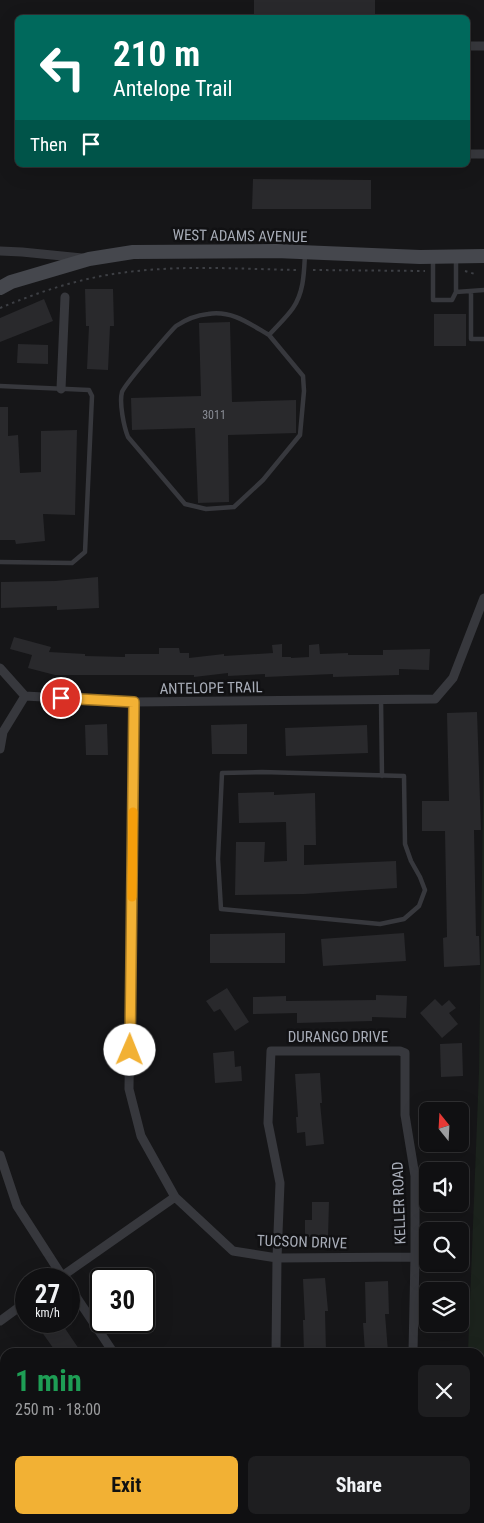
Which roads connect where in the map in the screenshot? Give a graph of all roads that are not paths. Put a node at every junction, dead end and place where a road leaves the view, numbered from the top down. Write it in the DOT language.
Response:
graph roads {
  1 [pos="470,46"];
  2 [pos="484,46"];
  3 [pos="470,154"];
  4 [pos="484,154"];
  5 [pos="0,251"];
  6 [pos="305,252"];
  7 [pos="484,256"];
  8 [pos="433,257"];
  9 [pos="456,257"];
  10 [pos="89,259"];
  11 [pos="0,288"];
  12 [pos="484,290"];
  13 [pos="471,291"];
  14 [pos="456,292"];
  15 [pos="65,297"];
  16 [pos="269,335"];
  17 [pos="484,339"];
  18 [pos="0,386"];
  19 [pos="61,389"];
  20 [pos="0,562"];
  21 [pos="484,598"];
  22 [pos="0,668"];
  23 [pos="24,696"];
  24 [pos="381,700"];
  25 [pos="134,702"];
  26 [pos="0,749"];
  27 [pos="382,776"];
  28 [pos="405,1053"];
  29 [pos="0,1155"];
  30 [pos="176,1197"];
  31 [pos="415,1257"];
  32 [pos="277,1258"];
  33 [pos="55,1268"];
  34 [pos="75,1268"];
  35 [pos="80,1302"];
  36 [pos="15,1310"];
  37 [pos="0,1322"];
  38 [pos="110,1348"];
  39 [pos="276,1348"];
  40 [pos="413,1348"];
  1 -- 2 [label="street"];
  3 -- 4 [label="street"];
  5 -- 10 [label="street"];
  6 -- 8 [label="main road, WEST ADAMS AVENUE"];
  6 -- 10 [label="main road, WEST ADAMS AVENUE"];
  6 -- 16 [label="lane"];
  7 -- 9 [label="main road, WEST ADAMS AVENUE"];
  8 -- 9 [label="main road, WEST ADAMS AVENUE"];
  8 -- 14 [label="lane"];
  9 -- 14 [label="lane"];
  10 -- 11 [label="main road, WEST ADAMS AVENUE"];
  12 -- 13 [label="lane"];
  13 -- 14 [label="lane"];
  13 -- 17 [label="lane"];
  15 -- 19 [label="street"];
  16 -- 16 [label="lane"];
  18 -- 19 [label="lane"];
  19 -- 20 [label="lane"];
  21 -- 24 [label="street, ANTELOPE TRAIL"];
  22 -- 23 [label="street"];
  23 -- 25 [label="street, ANTELOPE TRAIL"];
  23 -- 26 [label="street"];
  24 -- 25 [label="street, ANTELOPE TRAIL"];
  24 -- 27 [label="lane"];
  25 -- 30 [label="street, TUCSON DRIVE"];
  27 -- 27 [label="lane"];
  28 -- 31 [label="street, KELLER ROAD"];
  28 -- 32 [label="street, DURANGO DRIVE"];
  29 -- 33 [label="street"];
  30 -- 32 [label="street, TUCSON DRIVE"];
  30 -- 34 [label="street"];
  31 -- 32 [label="street, TUCSON DRIVE"];
  31 -- 40 [label="street, KELLER ROAD"];
  32 -- 39 [label="street"];
  35 -- 38 [label="street"];
  36 -- 37 [label="street"];
}
